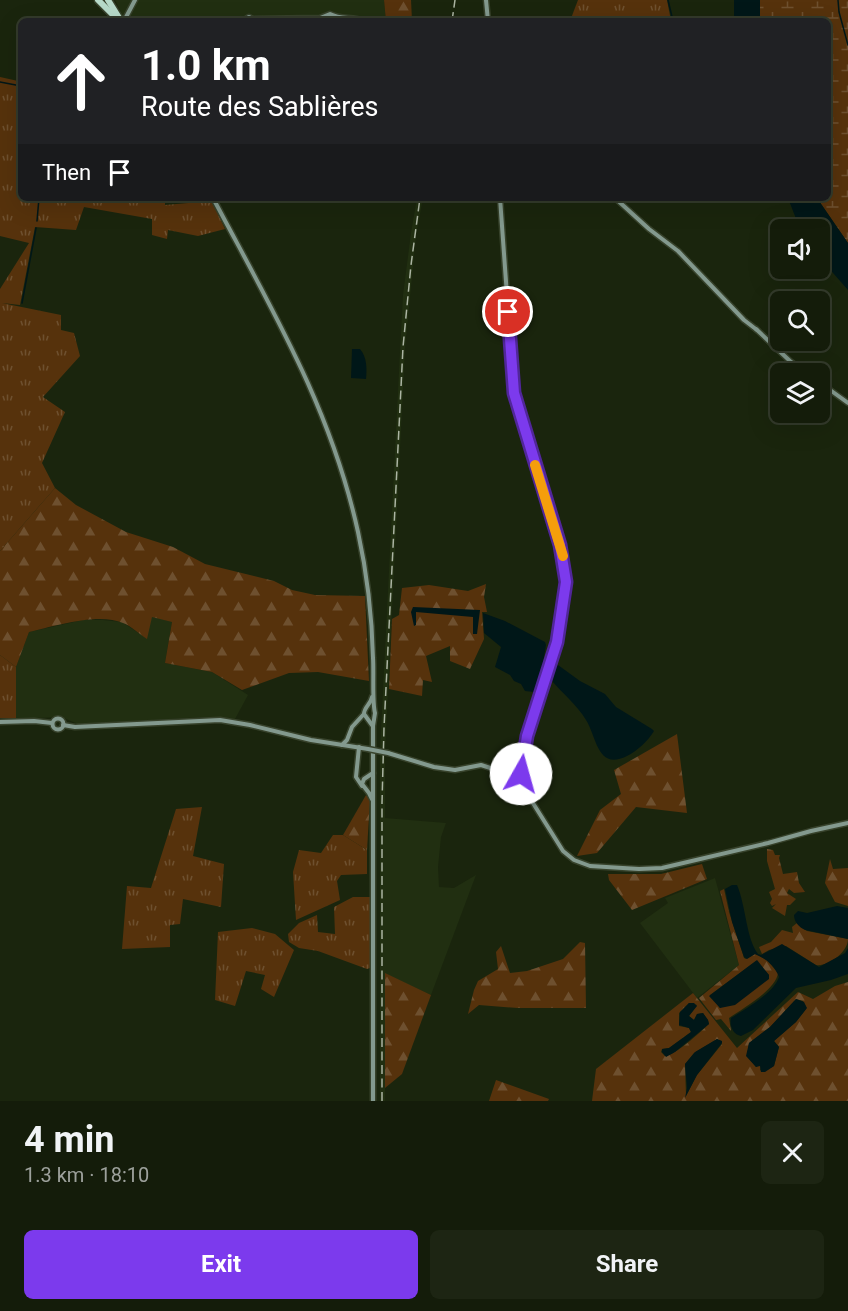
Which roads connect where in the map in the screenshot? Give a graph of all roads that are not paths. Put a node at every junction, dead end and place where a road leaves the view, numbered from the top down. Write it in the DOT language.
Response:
graph roads {
  1 [pos="98,0"];
  2 [pos="108,0"];
  3 [pos="135,0"];
  4 [pos="486,0"];
  5 [pos="117,18"];
  6 [pos="117,18"];
  7 [pos="119,18"];
  8 [pos="488,18"];
  9 [pos="215,201"];
  10 [pos="500,201"];
  11 [pos="618,201"];
  12 [pos="793,363"];
  13 [pos="830,390"];
  14 [pos="848,403"];
  15 [pos="374,670"];
  16 [pos="367,708"];
  17 [pos="374,709"];
  18 [pos="374,716"];
  19 [pos="366,717"];
  20 [pos="0,722"];
  21 [pos="373,726"];
  22 [pos="347,740"];
  23 [pos="341,745"];
  24 [pos="353,746"];
  25 [pos="524,746"];
  26 [pos="359,747"];
  27 [pos="373,773"];
  28 [pos="357,775"];
  29 [pos="366,778"];
  30 [pos="516,779"];
  31 [pos="373,784"];
  32 [pos="364,788"];
  33 [pos="848,823"];
  34 [pos="372,833"];
  35 [pos="373,1101"];
  1 -- 5 [label="highway"];
  2 -- 6 [label="highway"];
  3 -- 7 [label="street"];
  4 -- 8 [label="street"];
  9 -- 15 [label="street"];
  10 -- 25 [label="street"];
  11 -- 12 [label="street"];
  13 -- 14 [label="street"];
  15 -- 16 [label="street"];
  15 -- 17 [label="street"];
  16 -- 17 [label="street"];
  16 -- 19 [label="street"];
  17 -- 18 [label="street"];
  18 -- 19 [label="street"];
  18 -- 21 [label="street"];
  19 -- 21 [label="street"];
  19 -- 22 [label="street"];
  20 -- 23 [label="street"];
  21 -- 27 [label="street"];
  22 -- 23 [label="street"];
  22 -- 24 [label="street"];
  23 -- 24 [label="street"];
  24 -- 26 [label="street"];
  25 -- 30 [label="street"];
  25 -- 30 [label="street"];
  26 -- 28 [label="street"];
  26 -- 30 [label="street, bridge"];
  27 -- 29 [label="street"];
  27 -- 31 [label="street"];
  28 -- 29 [label="street"];
  28 -- 32 [label="street"];
  29 -- 31 [label="street"];
  29 -- 32 [label="street"];
  30 -- 33 [label="street"];
  31 -- 32 [label="street"];
  31 -- 34 [label="street"];
  32 -- 34 [label="street"];
  34 -- 35 [label="street"];
}
